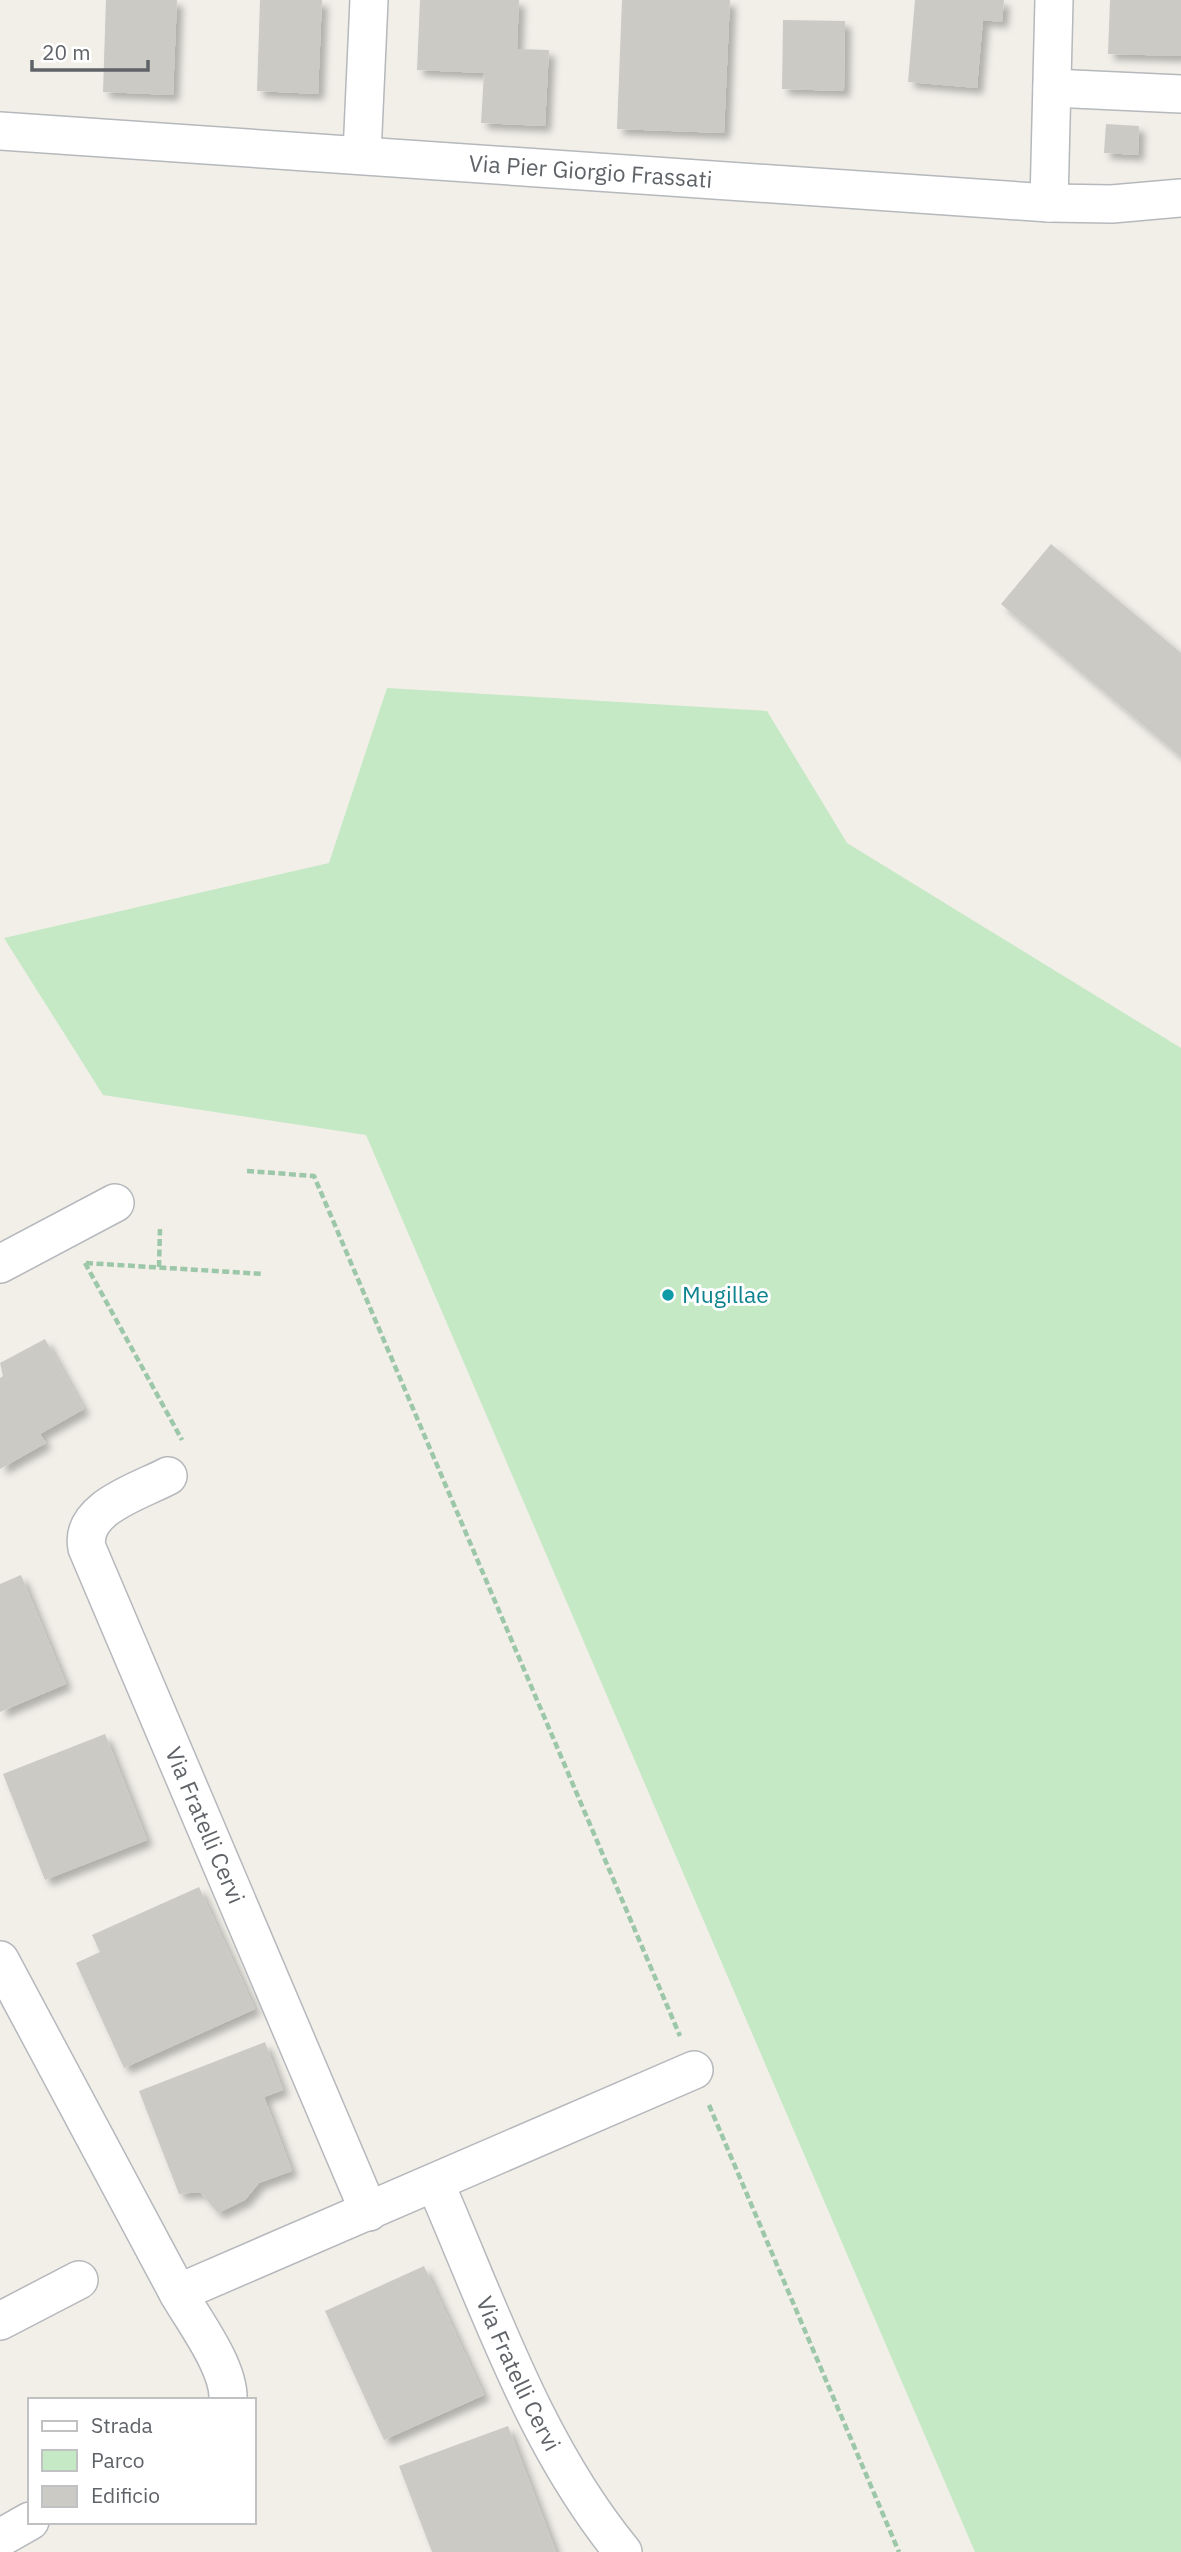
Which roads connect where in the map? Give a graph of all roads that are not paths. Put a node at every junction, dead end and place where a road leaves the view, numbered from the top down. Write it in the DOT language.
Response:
graph roads {
  1 [pos="369,0"];
  2 [pos="1054,0"];
  3 [pos="1052,88"];
  4 [pos="1181,94"];
  5 [pos="0,131"];
  6 [pos="362,154"];
  7 [pos="1181,198"];
  8 [pos="1049,203"];
  9 [pos="115,1203"];
  10 [pos="0,1264"];
  11 [pos="168,1476"];
  12 [pos="0,1961"];
  13 [pos="694,2070"];
  14 [pos="435,2183"];
  15 [pos="369,2212"];
  16 [pos="79,2280"];
  17 [pos="178,2293"];
  18 [pos="0,2321"];
  19 [pos="228,2398"];
  20 [pos="28,2522"];
  21 [pos="0,2538"];
  22 [pos="622,2552"];
  1 -- 6 [label="street"];
  2 -- 3 [label="street"];
  3 -- 4 [label="street"];
  3 -- 8 [label="street"];
  5 -- 6 [label="street, Via Pier Giorgio Frassati"];
  6 -- 8 [label="street, Via Pier Giorgio Frassati"];
  7 -- 8 [label="street, Via Pier Giorgio Frassati"];
  9 -- 10 [label="street"];
  11 -- 15 [label="street, Via Fratelli Cervi"];
  12 -- 17 [label="street"];
  13 -- 14 [label="street"];
  14 -- 15 [label="street"];
  14 -- 22 [label="street, Via Fratelli Cervi"];
  15 -- 17 [label="street"];
  16 -- 18 [label="street"];
  17 -- 19 [label="street"];
  20 -- 21 [label="street"];
}
